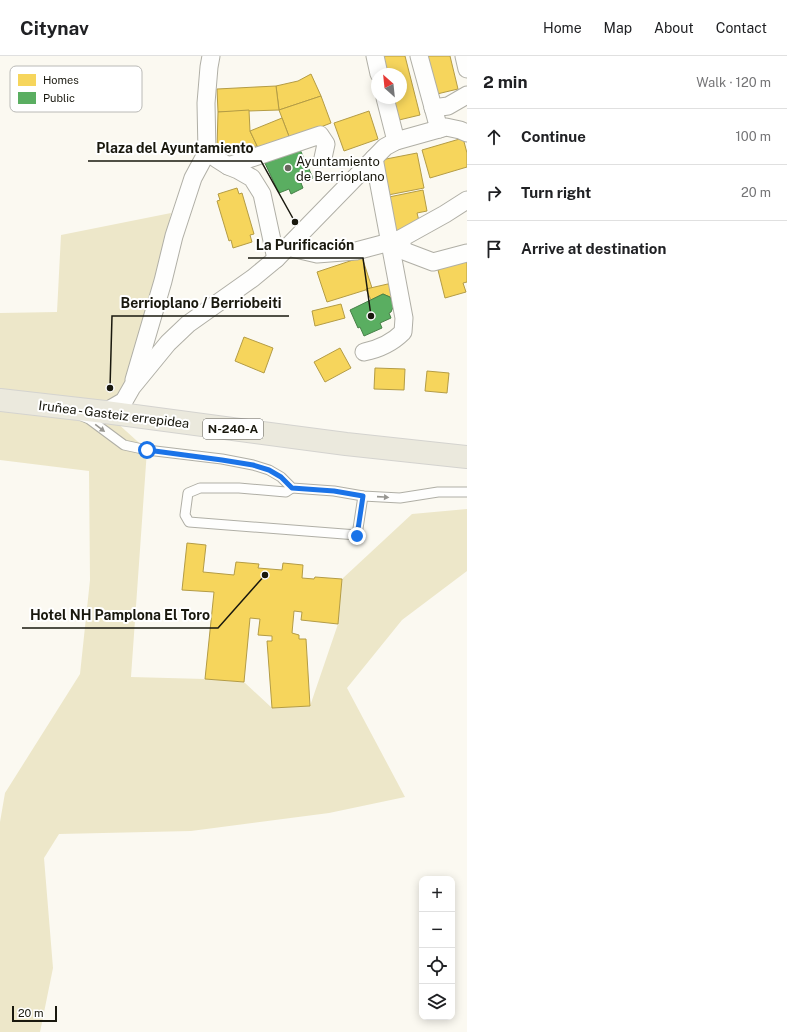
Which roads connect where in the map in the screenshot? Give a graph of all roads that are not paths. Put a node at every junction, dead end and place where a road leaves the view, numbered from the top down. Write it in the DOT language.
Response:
graph roads {
  1 [pos="211,56"];
  2 [pos="375,56"];
  3 [pos="419,56"];
  4 [pos="464,56"];
  5 [pos="378,68"];
  6 [pos="467,69"];
  7 [pos="467,95"];
  8 [pos="387,104"];
  9 [pos="433,108"];
  10 [pos="439,129"];
  11 [pos="467,133"];
  12 [pos="396,141"];
  13 [pos="207,152"];
  14 [pos="323,158"];
  15 [pos="374,158"];
  16 [pos="228,166"];
  17 [pos="467,200"];
  18 [pos="395,241"];
  19 [pos="281,253"];
  20 [pos="467,253"];
  21 [pos="364,352"];
  22 [pos="132,388"];
  23 [pos="0,400"];
  24 [pos="67,407"];
  25 [pos="105,412"];
  26 [pos="467,457"];
  27 [pos="292,488"];
  28 [pos="467,492"];
  29 [pos="363,496"];
  1 -- 13 [label="street"];
  2 -- 5 [label="street"];
  3 -- 9 [label="street"];
  4 -- 6 [label="street"];
  7 -- 9 [label="street"];
  8 -- 12 [label="street"];
  9 -- 10 [label="street"];
  10 -- 11 [label="street"];
  10 -- 12 [label="street"];
  12 -- 15 [label="street"];
  13 -- 16 [label="street"];
  13 -- 22 [label="street"];
  14 -- 16 [label="street"];
  15 -- 18 [label="street"];
  15 -- 19 [label="street"];
  16 -- 19 [label="street"];
  17 -- 18 [label="street"];
  18 -- 19 [label="street"];
  18 -- 20 [label="street"];
  18 -- 21 [label="street"];
  19 -- 22 [label="street"];
  22 -- 25 [label="street"];
  23 -- 24 [label="highway, Iruñea - Gasteiz errepidea / N-240-A"];
  24 -- 25 [label="highway, Iruñea - Gasteiz errepidea / N-240-A"];
  24 -- 27 [label="lane, one-way"];
  25 -- 26 [label="highway, Iruñea - Gasteiz errepidea / N-240-A"];
  27 -- 29 [label="lane"];
  27 -- 29 [label="lane"];
  29 -- 28 [label="lane, one-way"];
}
